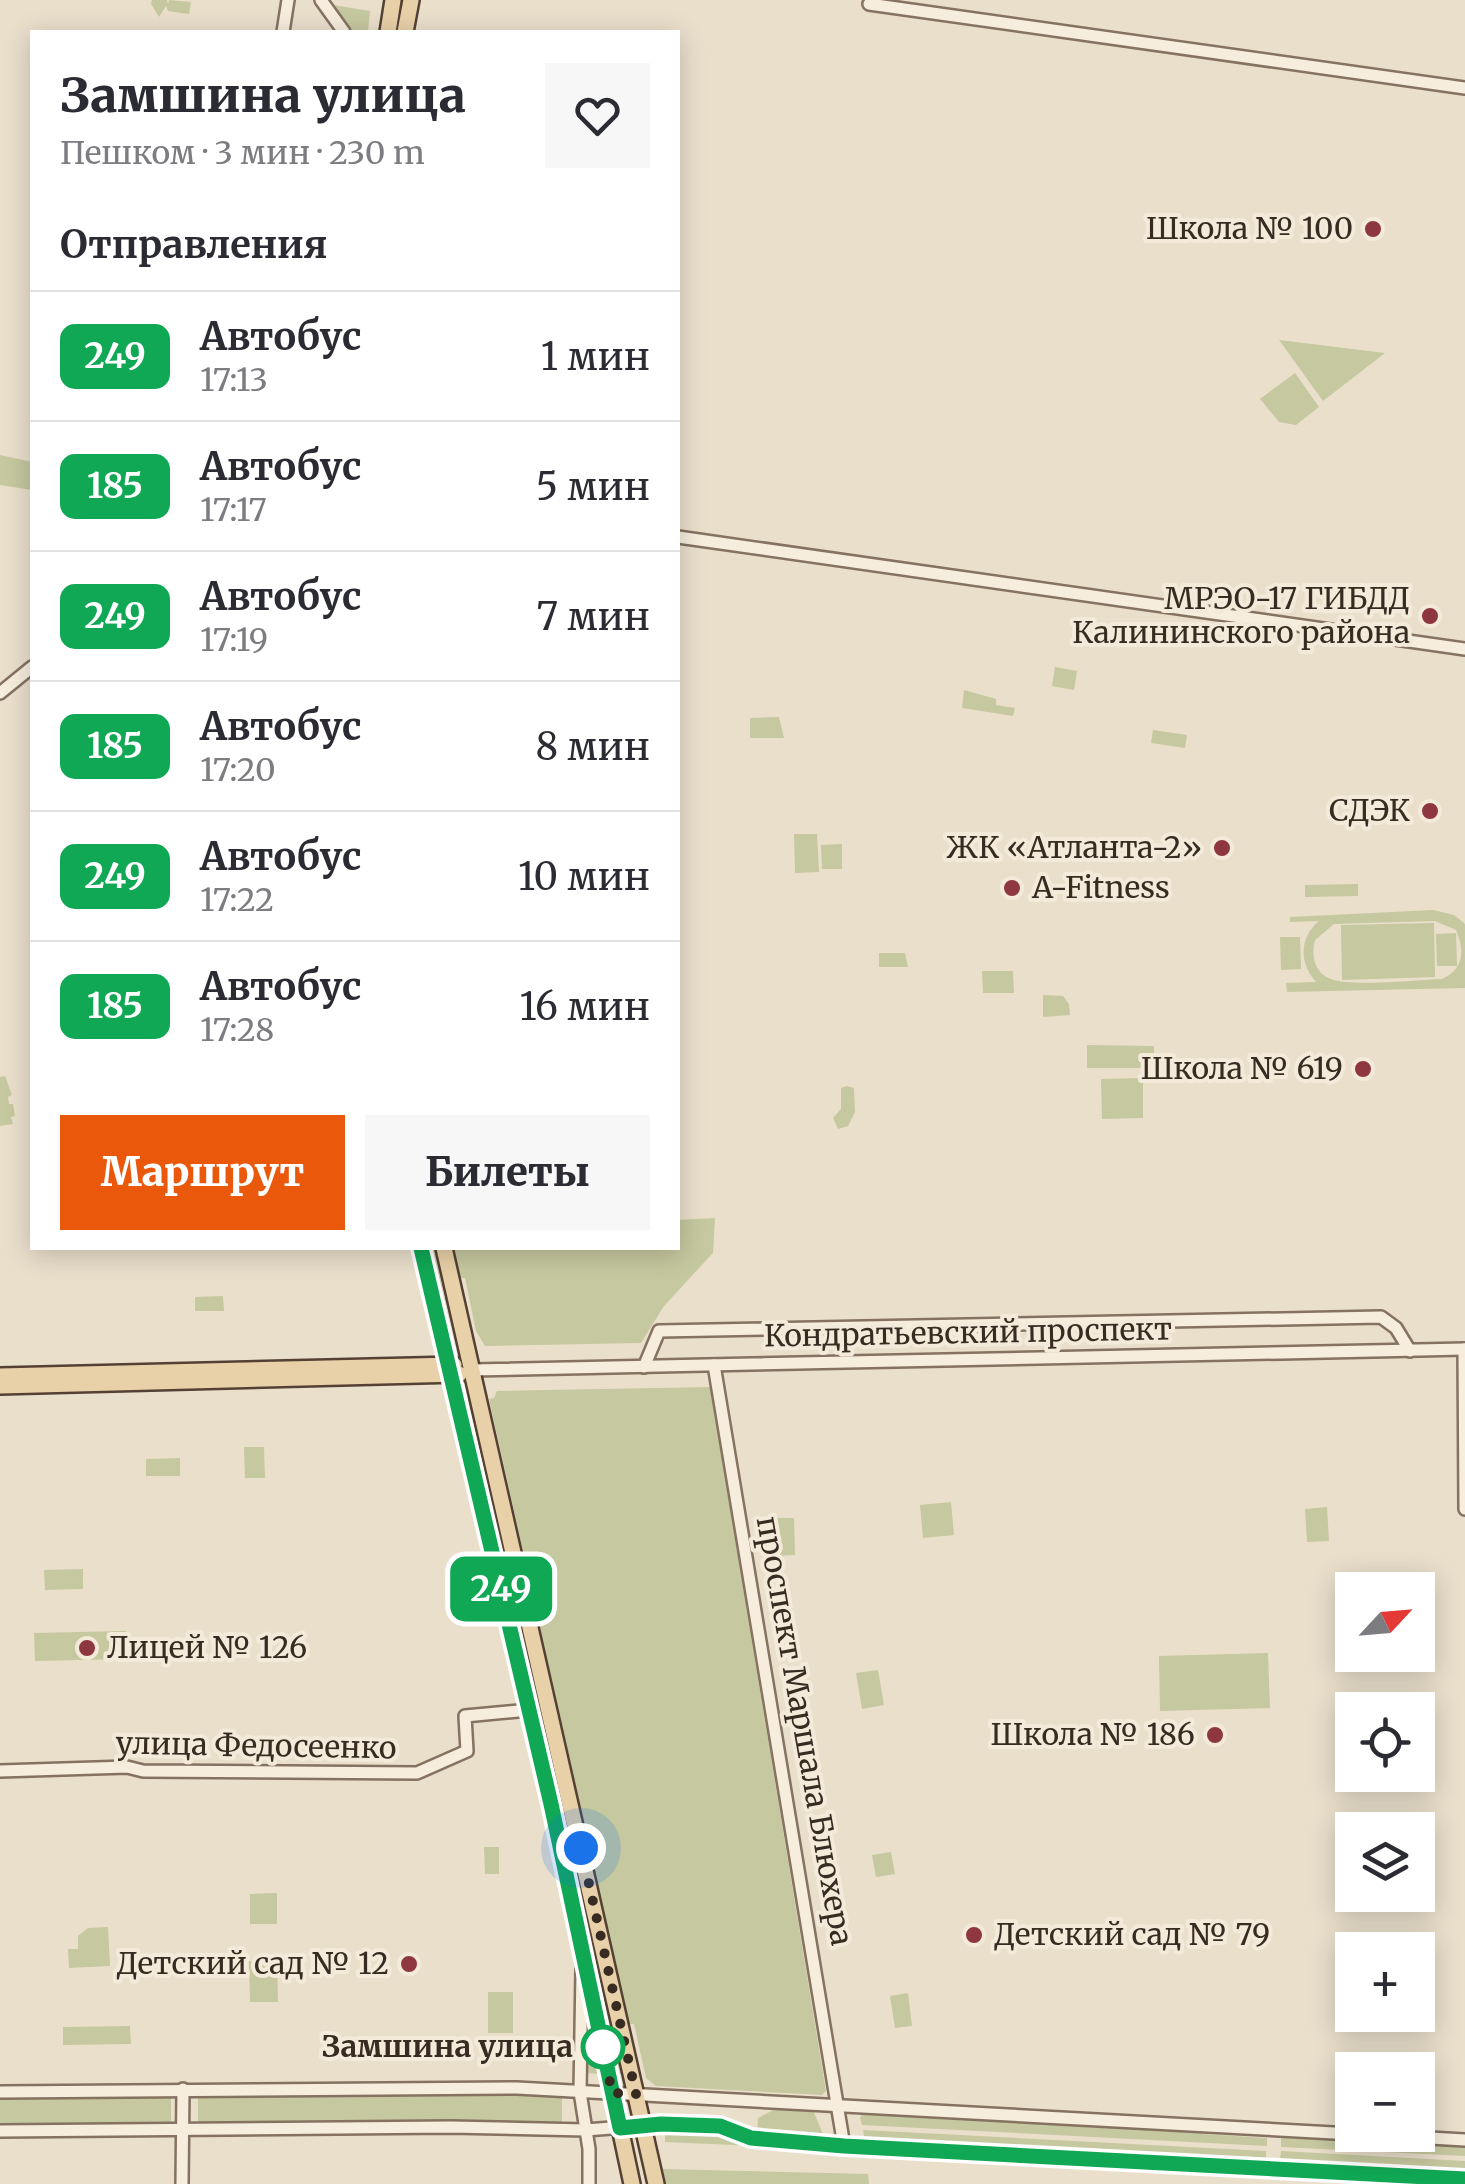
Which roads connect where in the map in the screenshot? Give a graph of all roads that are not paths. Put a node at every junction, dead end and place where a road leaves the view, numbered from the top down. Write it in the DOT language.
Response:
graph roads {
  1 [pos="288,0"];
  2 [pos="322,0"];
  3 [pos="393,0"];
  4 [pos="411,0"];
  5 [pos="869,4"];
  6 [pos="284,30"];
  7 [pos="343,30"];
  8 [pos="388,30"];
  9 [pos="405,30"];
  10 [pos="1465,88"];
  11 [pos="680,538"];
  12 [pos="1465,649"];
  13 [pos="30,668"];
  14 [pos="0,692"];
  15 [pos="421,1250"];
  16 [pos="444,1250"];
  17 [pos="1464,1349"];
  18 [pos="1410,1350"];
  19 [pos="714,1365"];
  20 [pos="644,1366"];
  21 [pos="450,1370"];
  22 [pos="472,1370"];
  23 [pos="0,1376"];
  24 [pos="0,1386"];
  25 [pos="1465,1509"];
  26 [pos="530,1710"];
  27 [pos="0,1771"];
  28 [pos="583,1950"];
  29 [pos="183,2090"];
  30 [pos="0,2092"];
  31 [pos="580,2092"];
  32 [pos="612,2093"];
  33 [pos="636,2094"];
  34 [pos="840,2107"];
  35 [pos="642,2125"];
  36 [pos="183,2128"];
  37 [pos="620,2128"];
  38 [pos="586,2130"];
  39 [pos="0,2131"];
  40 [pos="1335,2133"];
  41 [pos="1435,2138"];
  42 [pos="1465,2140"];
  43 [pos="844,2146"];
  44 [pos="1465,2178"];
  45 [pos="182,2184"];
  46 [pos="589,2184"];
  47 [pos="632,2184"];
  48 [pos="656,2184"];
  1 -- 6 [label="street"];
  2 -- 7 [label="street"];
  3 -- 8 [label="main road"];
  4 -- 9 [label="main road"];
  5 -- 10 [label="street"];
  11 -- 12 [label="street"];
  13 -- 14 [label="street"];
  15 -- 21 [label="main road"];
  16 -- 22 [label="main road"];
  17 -- 18 [label="street, Кондратьевский проспект"];
  17 -- 25 [label="street"];
  18 -- 19 [label="street, Кондратьевский проспект"];
  18 -- 20 [label="street"];
  19 -- 20 [label="street, Кондратьевский проспект"];
  19 -- 34 [label="street, проспект Маршала Блюхера"];
  20 -- 22 [label="street, Кондратьевский проспект"];
  21 -- 22 [label="main road, Кондратьевский проспект"];
  21 -- 23 [label="main road, Кондратьевский проспект"];
  21 -- 24 [label="main road, Кондратьевский проспект"];
  21 -- 26 [label="main road"];
  22 -- 33 [label="main road"];
  26 -- 27 [label="street, улица Федосеенко"];
  26 -- 28 [label="main road"];
  28 -- 31 [label="street"];
  28 -- 32 [label="main road"];
  29 -- 30 [label="street"];
  29 -- 31 [label="street"];
  29 -- 36 [label="street"];
  31 -- 32 [label="street"];
  31 -- 38 [label="street"];
  32 -- 33 [label="street"];
  32 -- 37 [label="main road"];
  33 -- 34 [label="street"];
  33 -- 35 [label="main road"];
  34 -- 40 [label="street"];
  34 -- 43 [label="street, проспект Маршала Блюхера"];
  35 -- 37 [label="street"];
  35 -- 43 [label="street"];
  35 -- 48 [label="main road"];
  36 -- 38 [label="street"];
  36 -- 39 [label="street"];
  36 -- 45 [label="street"];
  37 -- 38 [label="street"];
  37 -- 47 [label="main road"];
  38 -- 46 [label="street"];
  41 -- 42 [label="street"];
  43 -- 44 [label="street"];
}
